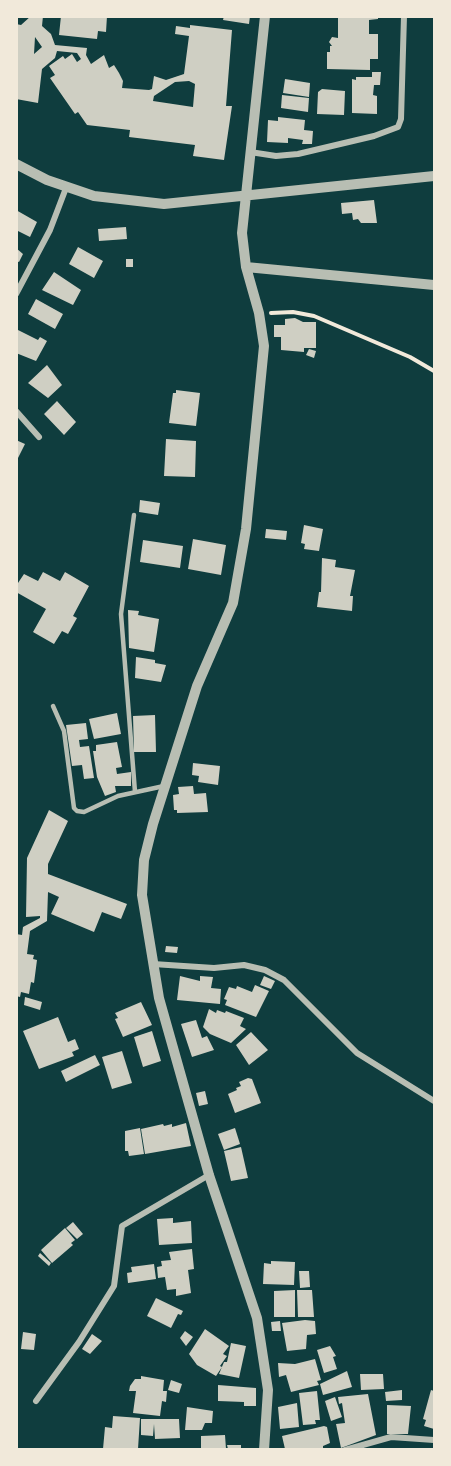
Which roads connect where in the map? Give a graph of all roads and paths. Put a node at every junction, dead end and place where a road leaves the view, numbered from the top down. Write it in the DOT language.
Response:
graph roads {
  1 [pos="265,16"];
  2 [pos="404,16"];
  3 [pos="249,152"];
  4 [pos="16,164"];
  5 [pos="435,176"];
  6 [pos="66,188"];
  7 [pos="246,267"];
  8 [pos="435,285"];
  9 [pos="18,286"];
  10 [pos="16,294"];
  11 [pos="259,313"];
  12 [pos="435,371"];
  13 [pos="16,411"];
  14 [pos="39,437"];
  15 [pos="134,515"];
  16 [pos="53,706"];
  17 [pos="164,786"];
  18 [pos="135,792"];
  19 [pos="152,964"];
  20 [pos="435,1101"];
  21 [pos="209,1175"];
  22 [pos="36,1401"];
  23 [pos="435,1440"];
  24 [pos="264,1449"];
  25 [pos="345,1449"];
  1 -- 3 [label="street"];
  2 -- 3 [label="street"];
  3 -- 7 [label="street"];
  4 -- 6 [label="street"];
  5 -- 6 [label="street"];
  6 -- 9 [label="street"];
  7 -- 8 [label="street"];
  7 -- 11 [label="street"];
  9 -- 10 [label="street"];
  11 -- 12 [label="path"];
  11 -- 17 [label="street"];
  13 -- 14 [label="street"];
  15 -- 18 [label="lane"];
  16 -- 18 [label="lane"];
  17 -- 18 [label="lane"];
  17 -- 19 [label="street"];
  19 -- 20 [label="street"];
  19 -- 21 [label="street"];
  21 -- 22 [label="street"];
  21 -- 24 [label="street"];
  23 -- 25 [label="street"];
}
